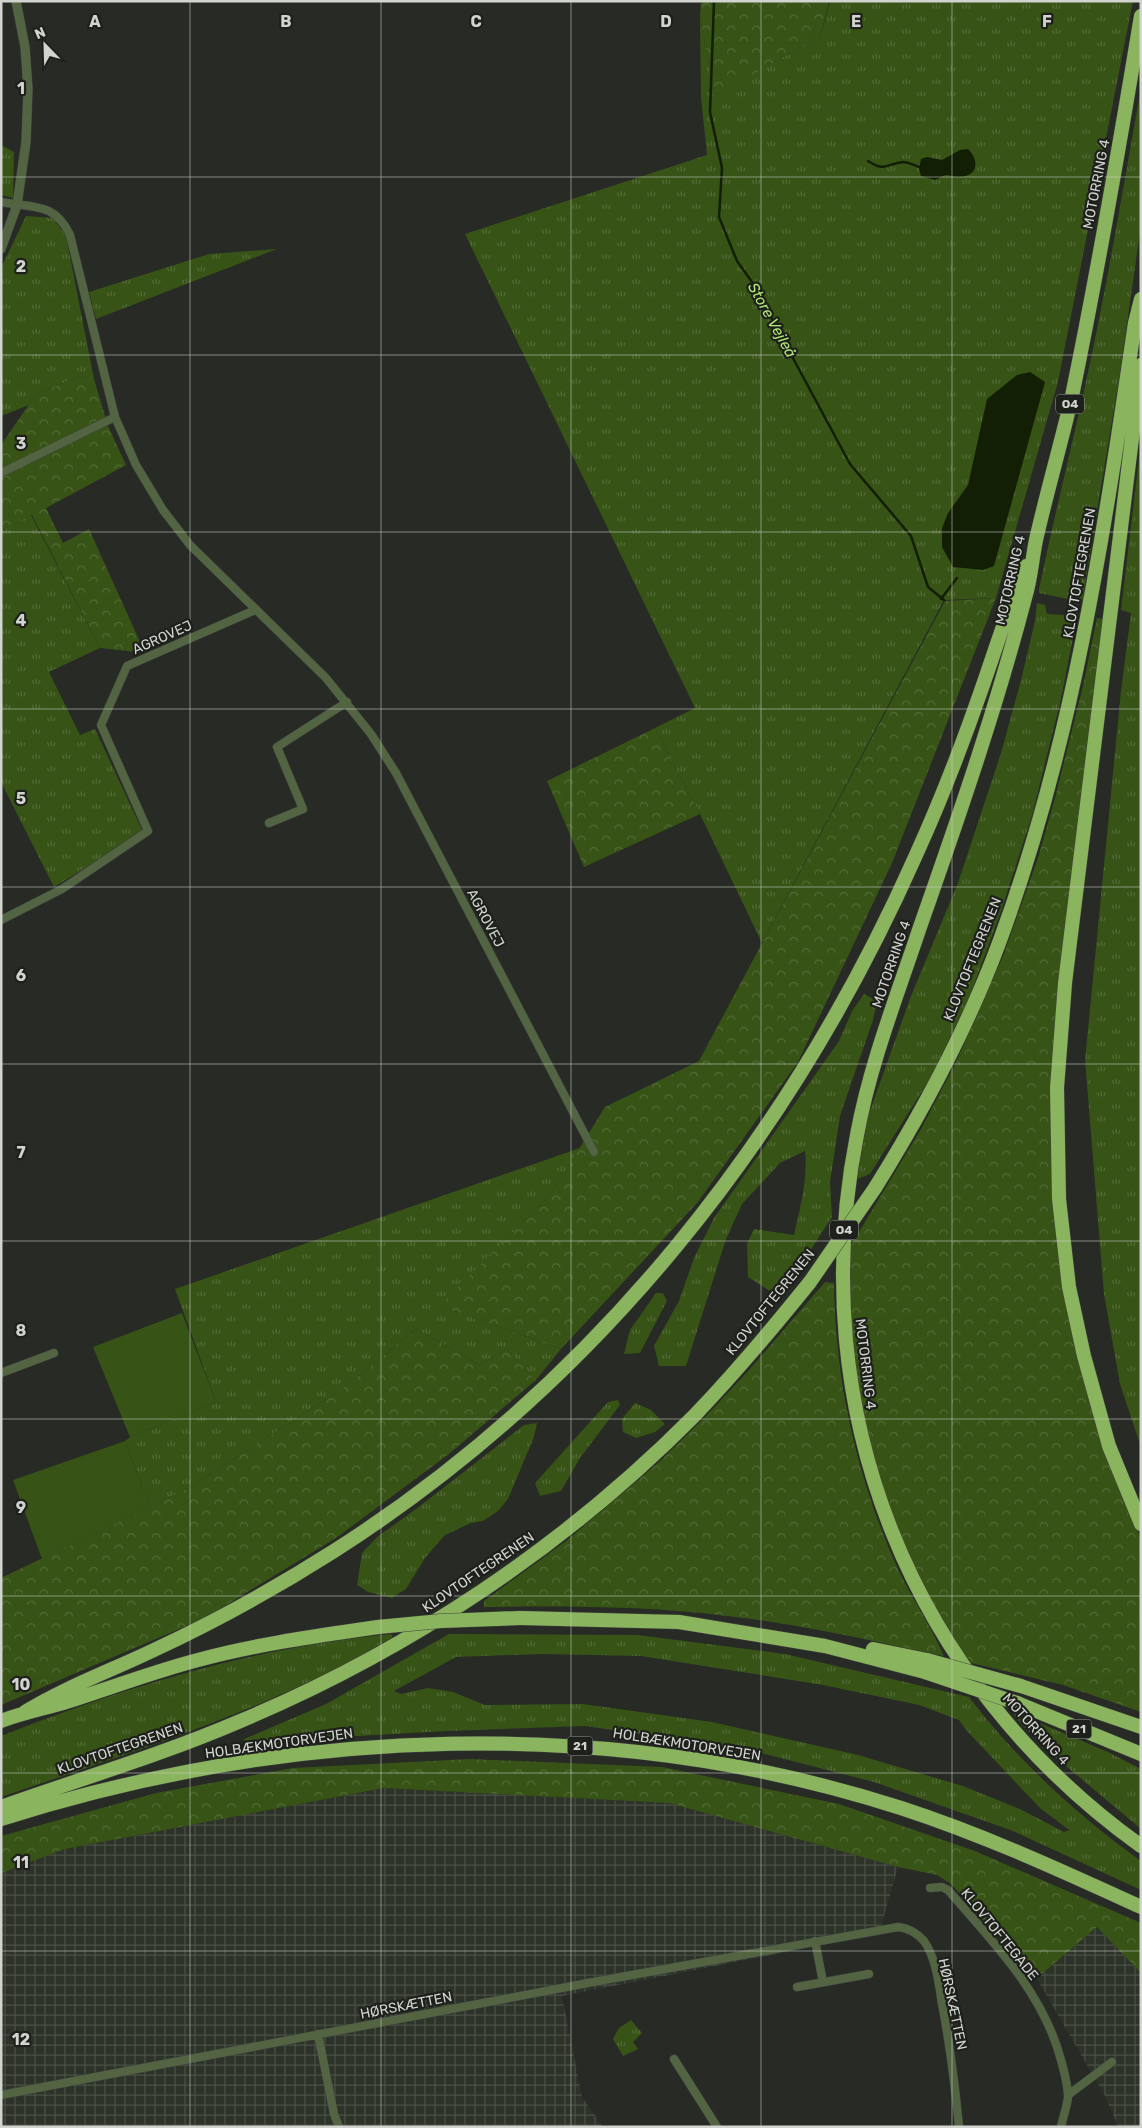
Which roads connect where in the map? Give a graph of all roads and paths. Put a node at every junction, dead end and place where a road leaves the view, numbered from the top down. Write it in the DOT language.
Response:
graph roads {
  1 [pos="16,1"];
  2 [pos="1141,16"];
  3 [pos="1,202"];
  4 [pos="17,205"];
  5 [pos="1,249"];
  6 [pos="1141,299"];
  7 [pos="1141,365"];
  8 [pos="115,417"];
  9 [pos="1,473"];
  10 [pos="1035,544"];
  11 [pos="255,610"];
  12 [pos="347,702"];
  13 [pos="269,823"];
  14 [pos="1,920"];
  15 [pos="594,1152"];
  16 [pos="54,1353"];
  17 [pos="1,1372"];
  18 [pos="1141,1524"];
  19 [pos="926,1666"];
  20 [pos="25,1712"];
  21 [pos="1,1721"];
  22 [pos="1141,1727"];
  23 [pos="1141,1754"];
  24 [pos="1,1807"];
  25 [pos="1,1819"];
  26 [pos="1141,1846"];
  27 [pos="930,1888"];
  28 [pos="1141,1907"];
  29 [pos="815,1941"];
  30 [pos="869,1974"];
  31 [pos="823,1982"];
  32 [pos="797,1987"];
  33 [pos="318,2034"];
  34 [pos="674,2059"];
  35 [pos="1112,2062"];
  36 [pos="1,2095"];
  37 [pos="1068,2096"];
  38 [pos="339,2127"];
  39 [pos="716,2127"];
  40 [pos="959,2127"];
  41 [pos="1061,2127"];
  1 -- 4 [label="street"];
  2 -- 10 [label="highway, MOTORRING 4 / O4"];
  3 -- 4 [label="street, AGROVEJ"];
  4 -- 5 [label="street"];
  4 -- 8 [label="street, AGROVEJ"];
  6 -- 24 [label="highway, KLOVTOFTEGRENEN, bridge"];
  7 -- 18 [label="highway"];
  8 -- 9 [label="street"];
  8 -- 11 [label="street, AGROVEJ"];
  10 -- 20 [label="highway"];
  10 -- 26 [label="highway, MOTORRING 4 / O4"];
  11 -- 12 [label="street, AGROVEJ"];
  11 -- 14 [label="street, AGROVEJ"];
  12 -- 13 [label="street"];
  12 -- 15 [label="street, AGROVEJ"];
  16 -- 17 [label="street"];
  19 -- 20 [label="highway, 21, bridge"];
  19 -- 22 [label="highway, 21, bridge"];
  19 -- 23 [label="highway, 21, bridge"];
  20 -- 21 [label="highway, 21"];
  25 -- 28 [label="highway, HOLBÆKMOTORVEJEN / 21"];
  27 -- 37 [label="street, KLOVTOFTEGADE"];
  29 -- 31 [label="street"];
  29 -- 33 [label="street, HØRSKÆTTEN"];
  29 -- 40 [label="street, HØRSKÆTTEN"];
  30 -- 31 [label="street"];
  31 -- 32 [label="street"];
  33 -- 36 [label="street, HØRSKÆTTEN"];
  33 -- 38 [label="street"];
  34 -- 39 [label="street"];
  35 -- 37 [label="street"];
  37 -- 41 [label="street, KLOVTOFTEGADE"];
}
